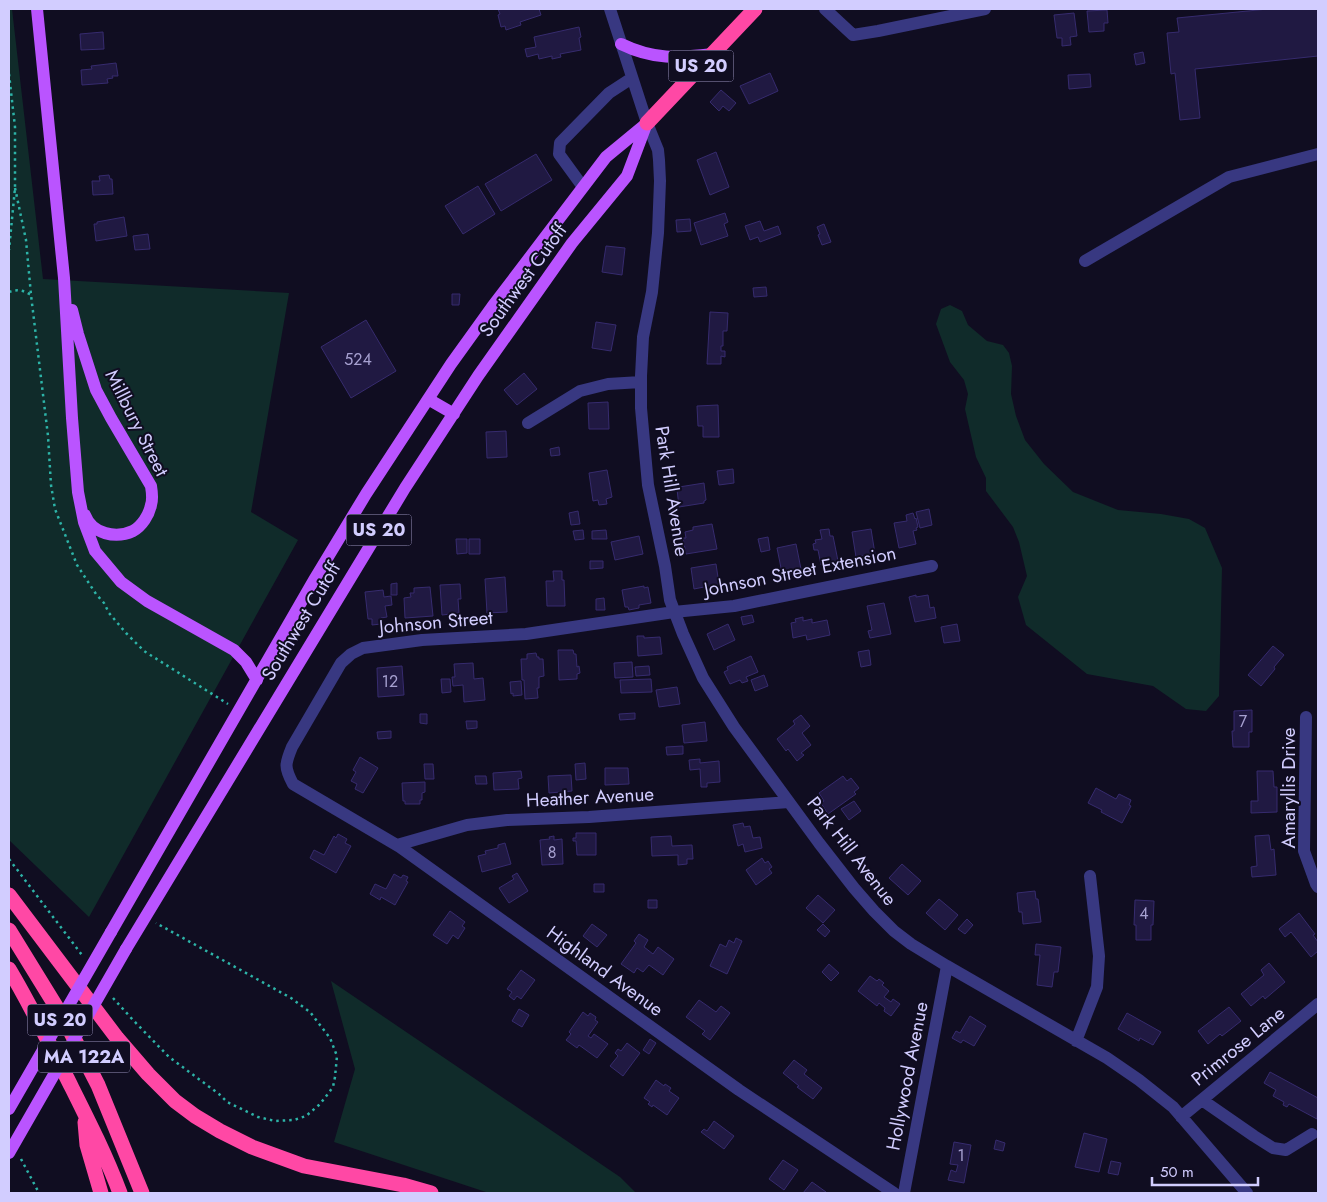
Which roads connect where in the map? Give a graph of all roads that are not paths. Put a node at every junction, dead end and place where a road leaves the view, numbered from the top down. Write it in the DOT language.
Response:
graph roads {
  1 [pos="37,9"];
  2 [pos="610,9"];
  3 [pos="755,9"];
  4 [pos="825,9"];
  5 [pos="985,9"];
  6 [pos="621,44"];
  7 [pos="712,54"];
  8 [pos="632,78"];
  9 [pos="647,123"];
  10 [pos="1318,154"];
  11 [pos="583,187"];
  12 [pos="1085,261"];
  13 [pos="64,278"];
  14 [pos="641,382"];
  15 [pos="428,400"];
  16 [pos="454,414"];
  17 [pos="528,423"];
  18 [pos="78,492"];
  19 [pos="932,566"];
  20 [pos="674,612"];
  21 [pos="258,680"];
  22 [pos="1306,717"];
  23 [pos="293,784"];
  24 [pos="789,802"];
  25 [pos="396,845"];
  26 [pos="1090,876"];
  27 [pos="1318,887"];
  28 [pos="9,895"];
  29 [pos="9,930"];
  30 [pos="947,966"];
  31 [pos="9,969"];
  32 [pos="1318,1004"];
  33 [pos="1076,1041"];
  34 [pos="1202,1100"];
  35 [pos="9,1109"];
  36 [pos="85,1113"];
  37 [pos="1181,1117"];
  38 [pos="1312,1134"];
  39 [pos="13,1153"];
  40 [pos="101,1193"];
  41 [pos="120,1193"];
  42 [pos="142,1193"];
  43 [pos="431,1193"];
  44 [pos="894,1193"];
  45 [pos="904,1193"];
  46 [pos="1247,1193"];
  1 -- 13 [label="main road, Millbury Street"];
  2 -- 6 [label="street, Park Hill Avenue"];
  3 -- 7 [label="highway, Southwest Cutoff / US 20"];
  4 -- 5 [label="street"];
  6 -- 7 [label="main road"];
  6 -- 8 [label="street, Park Hill Avenue"];
  7 -- 9 [label="highway, Southwest Cutoff / US 20"];
  8 -- 9 [label="street, Park Hill Avenue"];
  8 -- 11 [label="street"];
  9 -- 11 [label="main road, Southwest Cutoff / US 20"];
  9 -- 14 [label="street, Park Hill Avenue"];
  9 -- 16 [label="main road, Southwest Cutoff / US 20"];
  10 -- 12 [label="street"];
  11 -- 15 [label="main road, Southwest Cutoff / US 20"];
  13 -- 18 [label="main road, Millbury Street"];
  13 -- 18 [label="main road, Millbury Street"];
  14 -- 17 [label="street"];
  14 -- 20 [label="street, Park Hill Avenue"];
  15 -- 16 [label="main road"];
  15 -- 21 [label="main road, Southwest Cutoff / US 20"];
  16 -- 39 [label="main road, Southwest Cutoff / US 20, bridge"];
  18 -- 21 [label="main road, Millbury Street"];
  19 -- 20 [label="street, Johnson Street Extension"];
  20 -- 23 [label="street, Johnson Street"];
  20 -- 24 [label="street, Park Hill Avenue"];
  21 -- 35 [label="main road, Southwest Cutoff / US 20, bridge"];
  22 -- 27 [label="street, Amaryllis Drive"];
  23 -- 25 [label="street, Highland Avenue"];
  24 -- 25 [label="street, Heather Avenue"];
  24 -- 30 [label="street, Park Hill Avenue"];
  25 -- 44 [label="street, Highland Avenue"];
  26 -- 33 [label="street"];
  28 -- 43 [label="highway"];
  29 -- 42 [label="highway, MA 122A"];
  30 -- 33 [label="street, Park Hill Avenue"];
  30 -- 45 [label="street, Hollywood Avenue"];
  31 -- 36 [label="highway, MA 122A"];
  32 -- 34 [label="street, Primrose Lane"];
  33 -- 37 [label="street, Park Hill Avenue"];
  34 -- 37 [label="street, Primrose Lane"];
  34 -- 38 [label="street"];
  36 -- 40 [label="highway"];
  36 -- 41 [label="highway, MA 122A"];
  37 -- 46 [label="street, Park Hill Avenue"];
}
